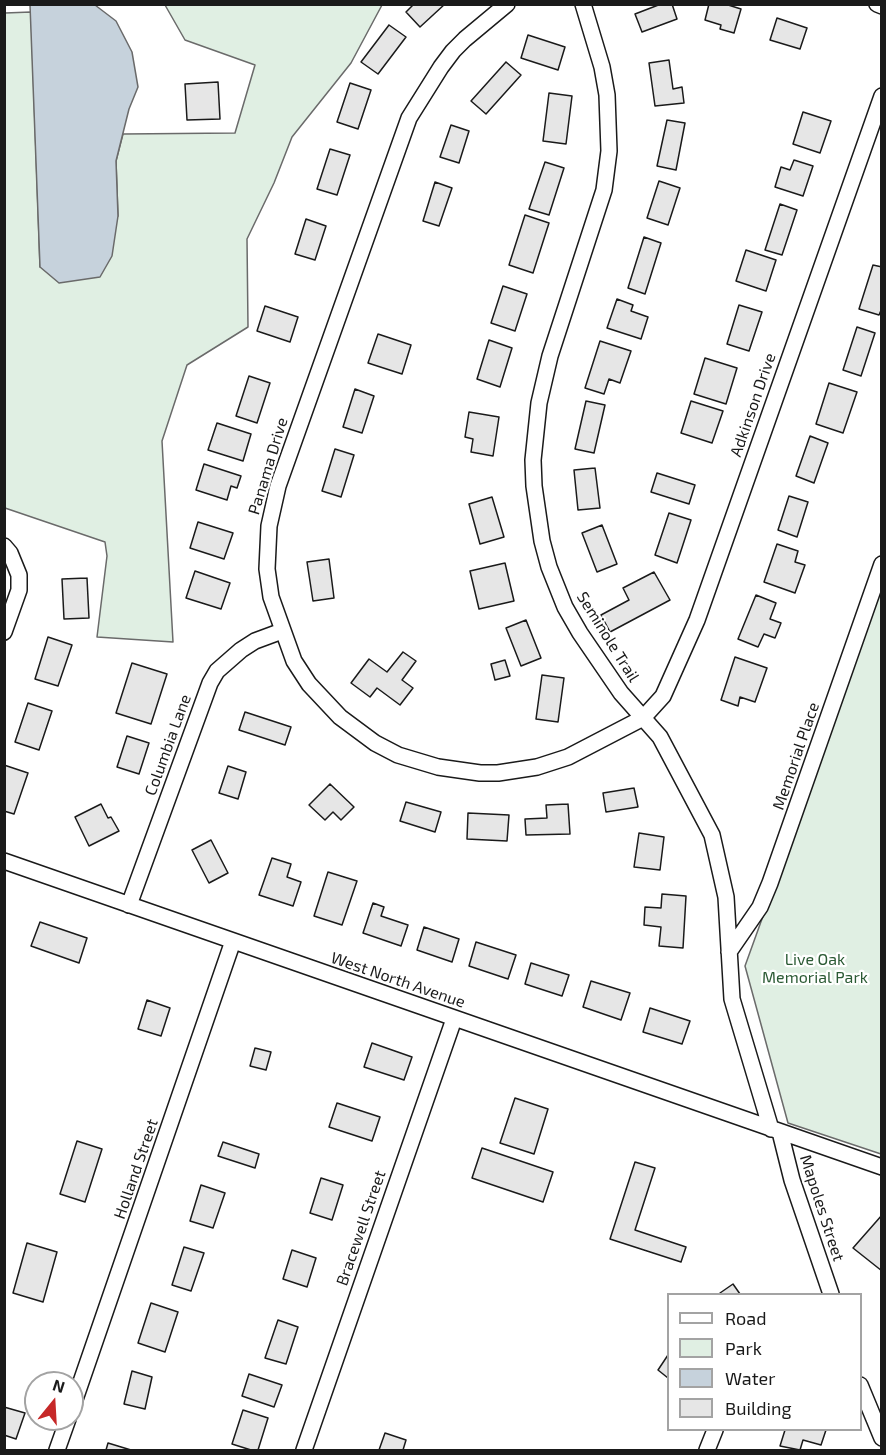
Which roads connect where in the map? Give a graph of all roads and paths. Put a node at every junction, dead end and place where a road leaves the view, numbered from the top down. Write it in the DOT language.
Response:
graph roads {
  1 [pos="507,4"];
  2 [pos="583,4"];
  3 [pos="882,96"];
  4 [pos="4,546"];
  5 [pos="882,564"];
  6 [pos="282,631"];
  7 [pos="4,632"];
  8 [pos="643,718"];
  9 [pos="4,861"];
  10 [pos="129,904"];
  11 [pos="233,941"];
  12 [pos="729,952"];
  13 [pos="454,1019"];
  14 [pos="775,1130"];
  15 [pos="882,1167"];
  16 [pos="831,1293"];
  17 [pos="84,1373"];
  18 [pos="862,1388"];
  19 [pos="64,1431"];
  20 [pos="715,1431"];
  21 [pos="882,1438"];
  22 [pos="57,1450"];
  23 [pos="304,1450"];
  24 [pos="707,1450"];
  1 -- 6 [label="street, Panama Drive"];
  2 -- 8 [label="street, Seminole Trail"];
  3 -- 8 [label="street, Adkinson Drive"];
  4 -- 7 [label="street"];
  5 -- 12 [label="street, Memorial Place"];
  6 -- 8 [label="street, Panama Drive"];
  6 -- 10 [label="street, Columbia Lane"];
  8 -- 12 [label="street, Seminole Trail"];
  9 -- 10 [label="street, West North Avenue"];
  10 -- 11 [label="street, West North Avenue"];
  11 -- 13 [label="street, West North Avenue"];
  11 -- 17 [label="street, Holland Street"];
  12 -- 14 [label="street, Seminole Trail"];
  13 -- 14 [label="street, West North Avenue"];
  13 -- 23 [label="street, Bracewell Street"];
  14 -- 15 [label="street, West North Avenue"];
  14 -- 16 [label="street, Mapoles Street"];
  18 -- 21 [label="street"];
  19 -- 22 [label="street"];
  20 -- 24 [label="street"];
}
